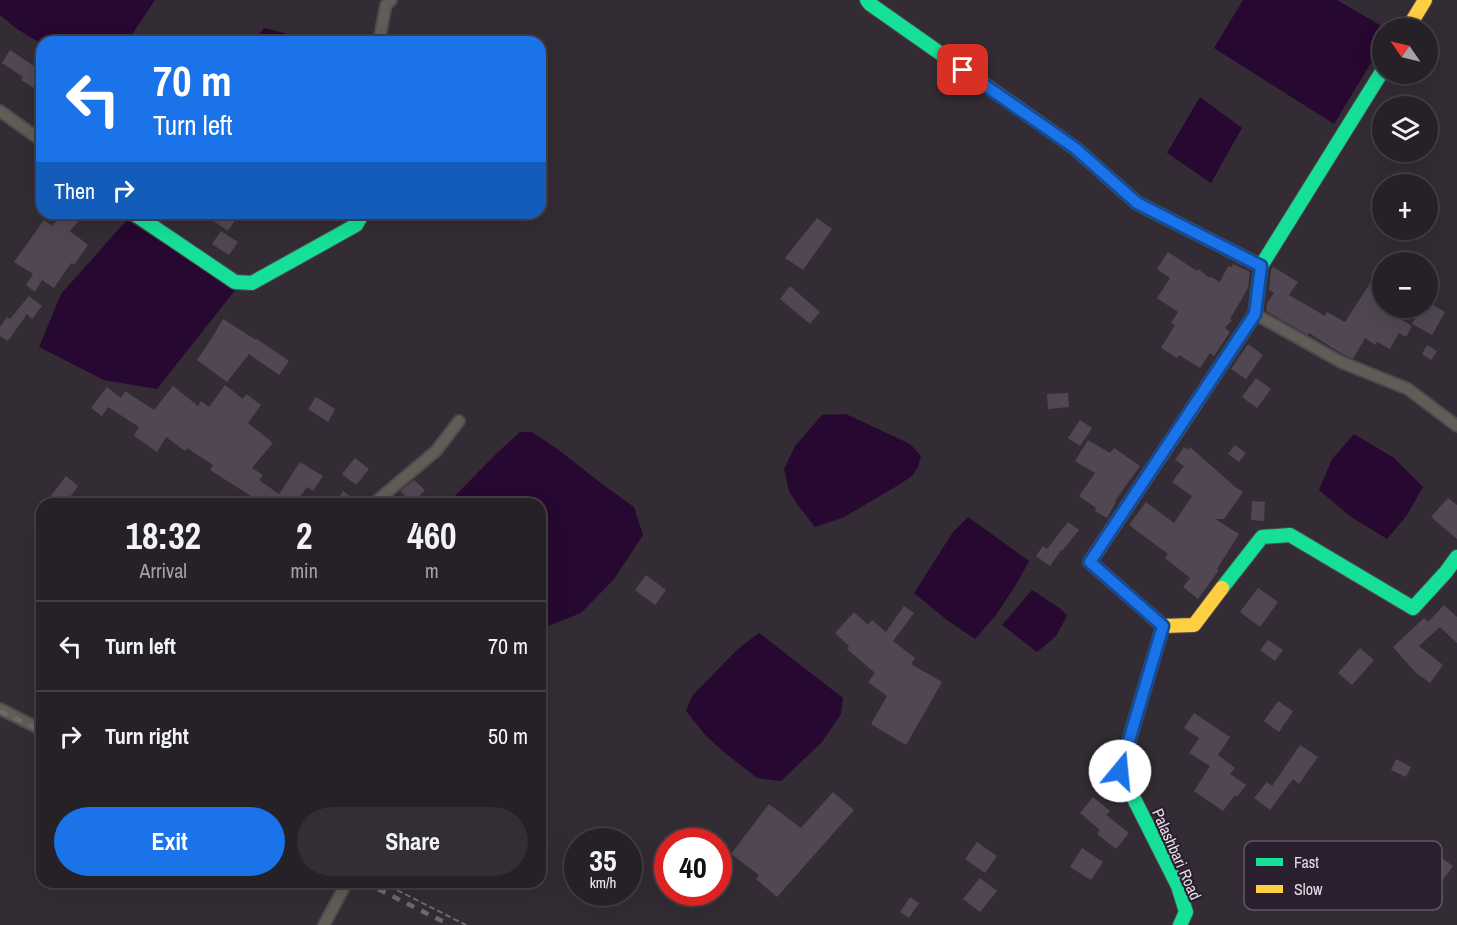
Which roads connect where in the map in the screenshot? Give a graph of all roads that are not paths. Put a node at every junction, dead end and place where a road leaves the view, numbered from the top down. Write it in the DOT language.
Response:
graph roads {
  1 [pos="391,0"];
  2 [pos="867,0"];
  3 [pos="1425,0"];
  4 [pos="1414,18"];
  5 [pos="380,36"];
  6 [pos="1374,84"];
  7 [pos="0,111"];
  8 [pos="36,137"];
  9 [pos="142,219"];
  10 [pos="360,219"];
  11 [pos="1261,266"];
  12 [pos="1255,314"];
  13 [pos="459,421"];
  14 [pos="1457,426"];
  15 [pos="380,498"];
  16 [pos="1457,557"];
  17 [pos="1163,626"];
  18 [pos="0,709"];
  19 [pos="36,726"];
  20 [pos="344,888"];
  21 [pos="324,925"];
  22 [pos="1180,925"];
  1 -- 5 [label="street"];
  2 -- 11 [label="street"];
  3 -- 4 [label="street"];
  6 -- 11 [label="street"];
  7 -- 8 [label="street"];
  9 -- 10 [label="street"];
  11 -- 12 [label="street"];
  12 -- 14 [label="street"];
  12 -- 17 [label="street"];
  13 -- 15 [label="street"];
  16 -- 17 [label="street"];
  17 -- 22 [label="street, Palashbari Road"];
  18 -- 19 [label="street"];
  20 -- 21 [label="street"];
}
